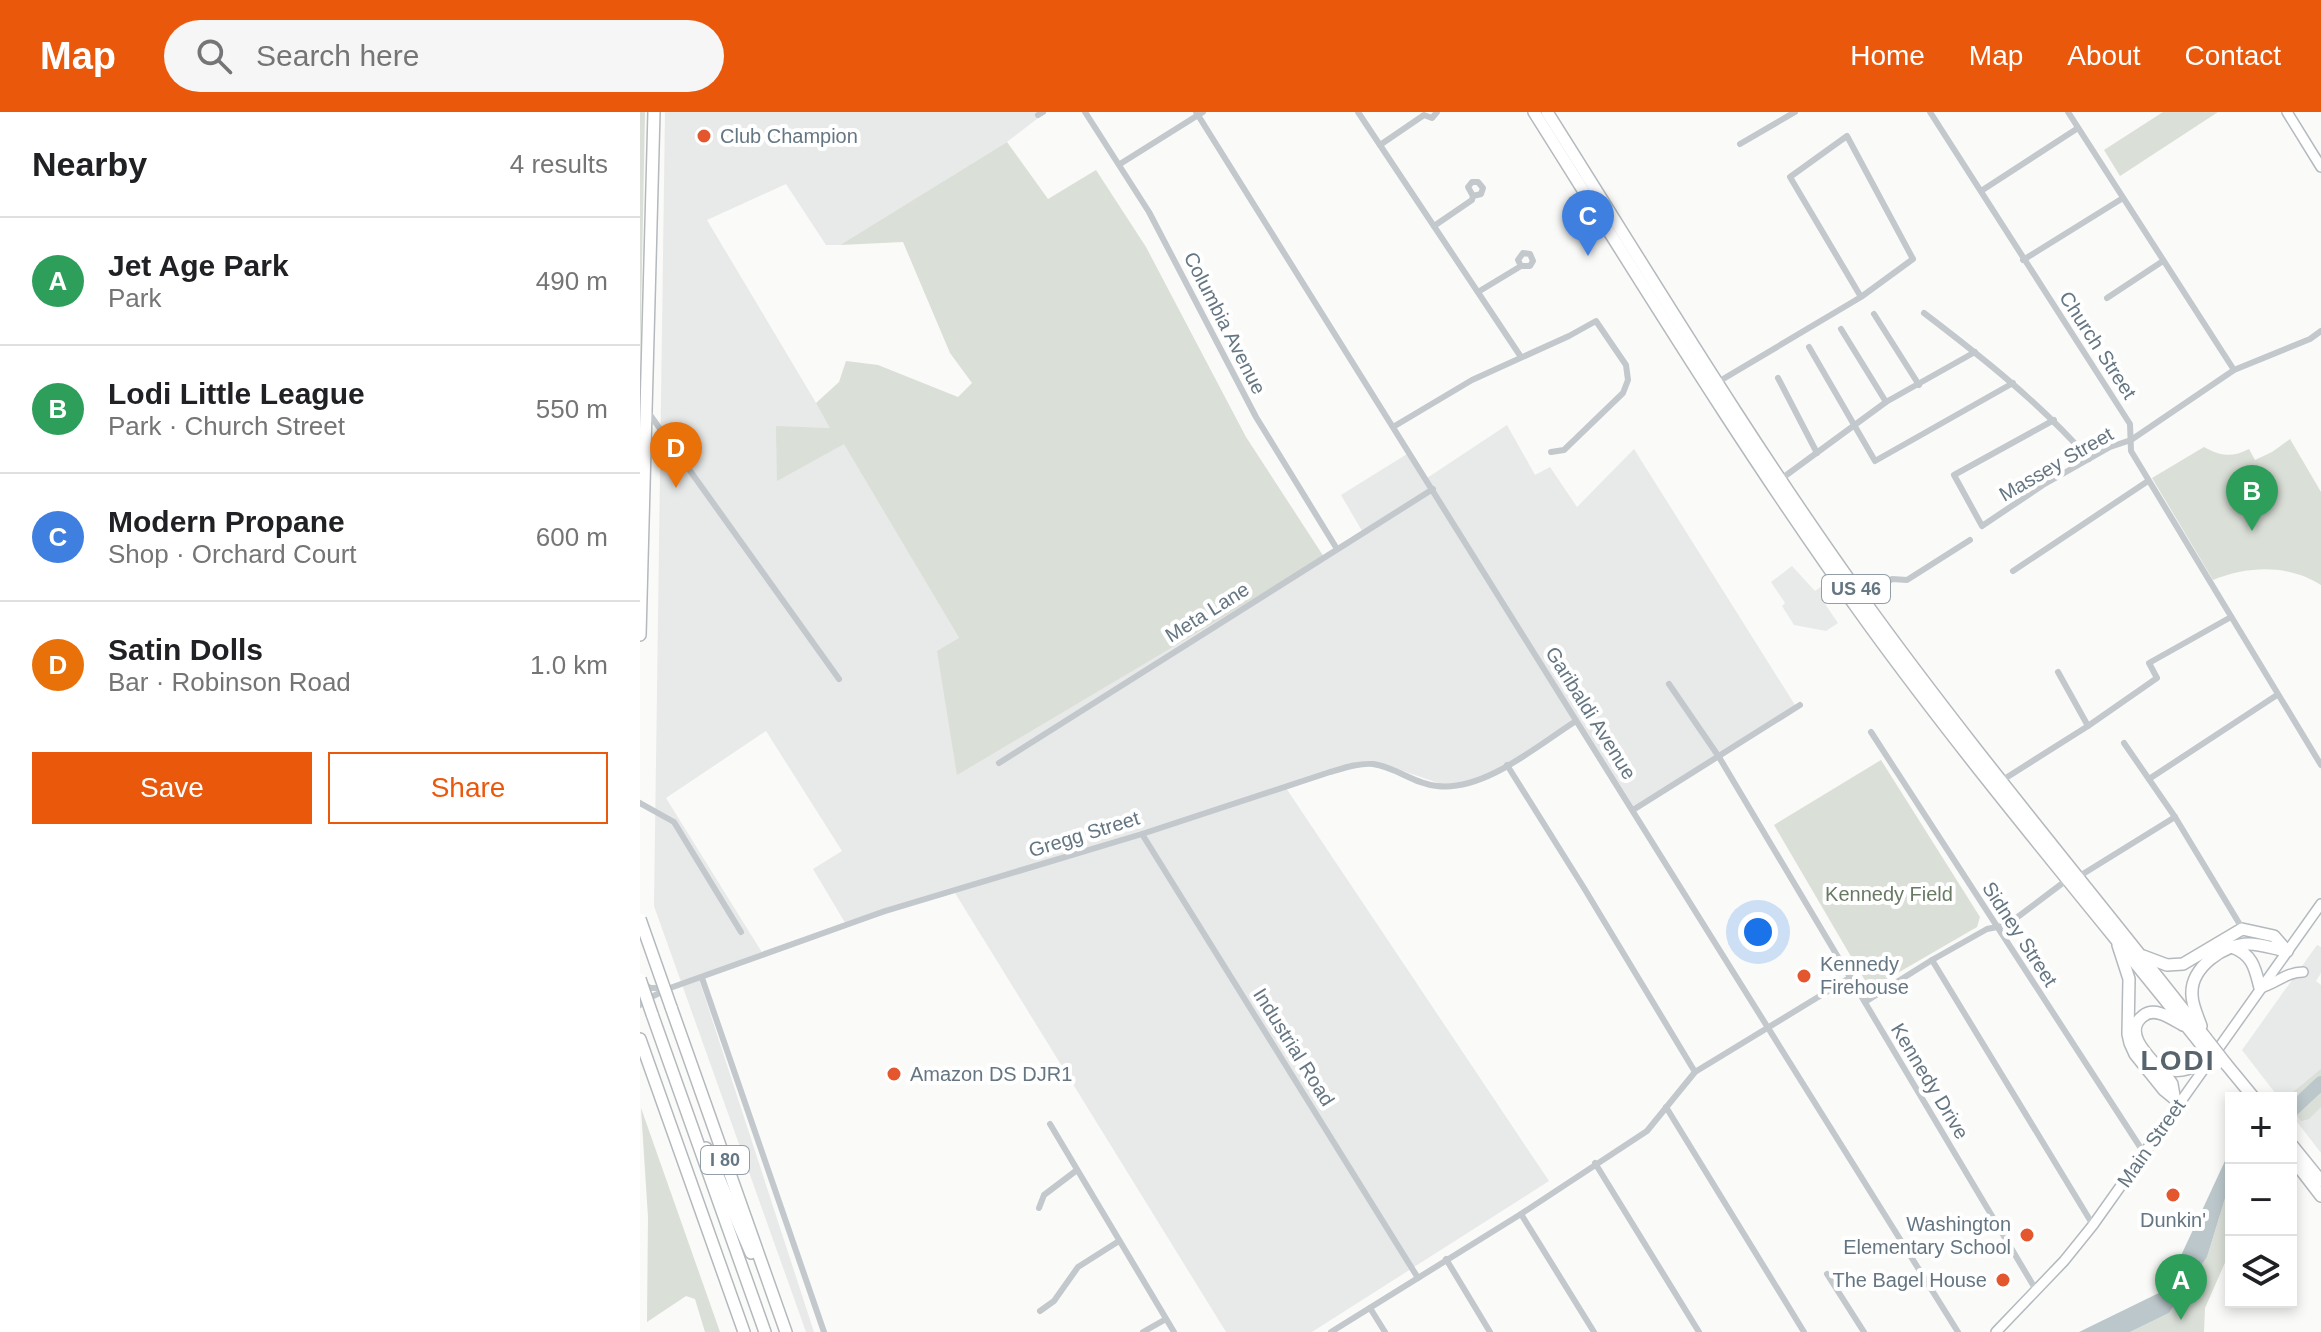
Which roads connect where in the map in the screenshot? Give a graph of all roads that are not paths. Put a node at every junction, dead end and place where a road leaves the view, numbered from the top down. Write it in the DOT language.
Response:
graph roads {
  1 [pos="654,112"];
  2 [pos="1085,112"];
  3 [pos="1358,112"];
  4 [pos="1437,112"];
  5 [pos="1534,112"];
  6 [pos="1547,112"];
  7 [pos="1795,112"];
  8 [pos="1930,112"];
  9 [pos="2068,112"];
  10 [pos="2287,112"];
  11 [pos="1199,113"];
  12 [pos="1424,114"];
  13 [pos="2078,128"];
  14 [pos="1740,144"];
  15 [pos="1380,145"];
  16 [pos="1120,164"];
  17 [pos="2321,167"];
  18 [pos="1981,191"];
  19 [pos="1473,196"];
  20 [pos="2123,198"];
  21 [pos="1434,226"];
  22 [pos="2023,260"];
  23 [pos="2163,261"];
  24 [pos="1521,266"];
  25 [pos="1478,292"];
  26 [pos="1861,297"];
  27 [pos="2107,298"];
  28 [pos="1924,313"];
  29 [pos="1874,314"];
  30 [pos="1841,329"];
  31 [pos="2321,331"];
  32 [pos="1809,347"];
  33 [pos="1975,352"];
  34 [pos="1521,357"];
  35 [pos="2234,370"];
  36 [pos="1778,378"];
  37 [pos="1718,382"];
  38 [pos="2013,383"];
  39 [pos="1919,385"];
  40 [pos="1886,402"];
  41 [pos="646,410"];
  42 [pos="2054,420"];
  43 [pos="1855,426"];
  44 [pos="1393,427"];
  45 [pos="2131,440"];
  46 [pos="1551,452"];
  47 [pos="1817,453"];
  48 [pos="2089,459"];
  49 [pos="1780,479"];
  50 [pos="2148,481"];
  51 [pos="1433,489"];
  52 [pos="1970,540"];
  53 [pos="1337,549"];
  54 [pos="2013,571"];
  55 [pos="1862,599"];
  56 [pos="2231,617"];
  57 [pos="640,635"];
  58 [pos="2058,672"];
  59 [pos="839,679"];
  60 [pos="1669,684"];
  61 [pos="2277,695"];
  62 [pos="1800,705"];
  63 [pos="1576,721"];
  64 [pos="2088,726"];
  65 [pos="1871,732"];
  66 [pos="2124,743"];
  67 [pos="1719,757"];
  68 [pos="999,763"];
  69 [pos="1507,765"];
  70 [pos="2321,765"];
  71 [pos="2149,779"];
  72 [pos="2001,781"];
  73 [pos="640,803"];
  74 [pos="1633,810"];
  75 [pos="2175,817"];
  76 [pos="1142,834"];
  77 [pos="2073,878"];
  78 [pos="2321,904"];
  79 [pos="640,919"];
  80 [pos="1996,926"];
  81 [pos="2242,929"];
  82 [pos="741,932"];
  83 [pos="2116,938"];
  84 [pos="2232,947"];
  85 [pos="2287,951"];
  86 [pos="2140,954"];
  87 [pos="1932,960"];
  88 [pos="2303,972"];
  89 [pos="1851,977"];
  90 [pos="702,978"];
  91 [pos="640,980"];
  92 [pos="670,988"];
  93 [pos="2260,988"];
  94 [pos="1865,1002"];
  95 [pos="640,1005"];
  96 [pos="1768,1028"];
  97 [pos="2188,1028"];
  98 [pos="2203,1040"];
  99 [pos="642,1044"];
  100 [pos="2218,1048"];
  101 [pos="2224,1066"];
  102 [pos="2158,1068"];
  103 [pos="1695,1072"];
  104 [pos="2240,1092"];
  105 [pos="2248,1092"];
  106 [pos="2177,1100"];
  107 [pos="1666,1107"];
  108 [pos="1050,1124"];
  109 [pos="694,1130"];
  110 [pos="2144,1153"];
  111 [pos="2297,1156"];
  112 [pos="2297,1159"];
  113 [pos="1595,1163"];
  114 [pos="1077,1170"];
  115 [pos="2321,1181"];
  116 [pos="2321,1196"];
  117 [pos="1039,1208"];
  118 [pos="1521,1214"];
  119 [pos="2093,1225"];
  120 [pos="1119,1241"];
  121 [pos="1446,1259"];
  122 [pos="1827,1274"];
  123 [pos="1418,1278"];
  124 [pos="2036,1290"];
  125 [pos="1370,1308"];
  126 [pos="1040,1311"];
  127 [pos="779,1314"];
  128 [pos="1166,1319"];
  129 [pos="744,1332"];
  130 [pos="765,1332"];
  131 [pos="786,1332"];
  132 [pos="824,1332"];
  133 [pos="1143,1332"];
  134 [pos="1174,1332"];
  135 [pos="1331,1332"];
  136 [pos="1385,1332"];
  137 [pos="1490,1332"];
  138 [pos="1594,1332"];
  139 [pos="1699,1332"];
  140 [pos="1804,1332"];
  141 [pos="1864,1332"];
  142 [pos="1958,1332"];
  143 [pos="1996,1332"];
  1 -- 41 [label="highway"];
  2 -- 16 [label="street, Columbia Avenue"];
  3 -- 15 [label="street"];
  4 -- 12 [label="street"];
  5 -- 77 [label="highway, US 46"];
  6 -- 37 [label="highway, US 46"];
  7 -- 14 [label="street"];
  8 -- 18 [label="street, Church Street"];
  9 -- 13 [label="street"];
  10 -- 17 [label="street"];
  11 -- 16 [label="street"];
  11 -- 44 [label="street, Garibaldi Avenue"];
  12 -- 15 [label="street"];
  13 -- 18 [label="street"];
  13 -- 20 [label="street"];
  15 -- 21 [label="street"];
  16 -- 53 [label="street, Columbia Avenue"];
  18 -- 22 [label="street, Church Street"];
  19 -- 21 [label="street"];
  20 -- 22 [label="street"];
  20 -- 23 [label="street"];
  21 -- 25 [label="street"];
  22 -- 45 [label="street, Church Street"];
  23 -- 27 [label="street"];
  23 -- 35 [label="street"];
  24 -- 25 [label="street"];
  25 -- 34 [label="street"];
  26 -- 26 [label="street"];
  26 -- 37 [label="street"];
  28 -- 33 [label="street"];
  29 -- 39 [label="street"];
  30 -- 40 [label="street"];
  31 -- 35 [label="street, Massey Street"];
  32 -- 43 [label="street"];
  33 -- 38 [label="street"];
  33 -- 39 [label="street"];
  34 -- 44 [label="street"];
  34 -- 46 [label="street"];
  35 -- 45 [label="street, Massey Street"];
  36 -- 47 [label="street"];
  37 -- 49 [label="highway, US 46"];
  38 -- 42 [label="street"];
  38 -- 43 [label="street"];
  39 -- 40 [label="street"];
  40 -- 43 [label="street"];
  41 -- 57 [label="highway"];
  41 -- 59 [label="street"];
  42 -- 48 [label="street"];
  42 -- 48 [label="street, Massey Street"];
  43 -- 47 [label="street"];
  44 -- 51 [label="street, Garibaldi Avenue"];
  45 -- 48 [label="street, Massey Street"];
  45 -- 50 [label="street, Church Street"];
  47 -- 49 [label="street"];
  49 -- 55 [label="highway, US 46"];
  50 -- 54 [label="street"];
  50 -- 56 [label="street, Church Street"];
  51 -- 53 [label="street, Meta Lane"];
  51 -- 63 [label="street, Garibaldi Avenue"];
  52 -- 55 [label="street"];
  53 -- 68 [label="street, Meta Lane"];
  55 -- 72 [label="highway, US 46"];
  56 -- 61 [label="street, Church Street"];
  56 -- 64 [label="street"];
  58 -- 64 [label="street"];
  60 -- 67 [label="street, Kennedy Drive"];
  61 -- 70 [label="street, Church Street"];
  61 -- 71 [label="street"];
  62 -- 67 [label="street"];
  63 -- 69 [label="street, Gregg Street"];
  63 -- 74 [label="street, Garibaldi Avenue"];
  64 -- 72 [label="street"];
  65 -- 80 [label="street, Sidney Street"];
  66 -- 71 [label="street"];
  67 -- 74 [label="street"];
  67 -- 89 [label="street, Kennedy Drive"];
  69 -- 76 [label="street, Gregg Street"];
  69 -- 103 [label="street"];
  71 -- 75 [label="street"];
  72 -- 77 [label="highway, US 46"];
  73 -- 82 [label="street"];
  74 -- 96 [label="street, Garibaldi Avenue"];
  75 -- 77 [label="street"];
  75 -- 81 [label="street"];
  76 -- 90 [label="street, Gregg Street"];
  76 -- 123 [label="street, Industrial Road"];
  77 -- 80 [label="street"];
  77 -- 83 [label="highway, US 46"];
  77 -- 86 [label="highway, US 46"];
  78 -- 85 [label="street, Main Street"];
  79 -- 127 [label="highway, I 80, bridge"];
  80 -- 87 [label="street"];
  80 -- 110 [label="street, Sidney Street"];
  81 -- 85 [label="highway"];
  81 -- 86 [label="highway"];
  83 -- 97 [label="highway, US 46"];
  83 -- 106 [label="highway"];
  84 -- 85 [label="highway"];
  84 -- 93 [label="highway"];
  84 -- 98 [label="highway"];
  85 -- 93 [label="street, Main Street"];
  86 -- 98 [label="highway, US 46"];
  87 -- 94 [label="street"];
  87 -- 119 [label="street"];
  88 -- 93 [label="street"];
  89 -- 94 [label="street, Kennedy Drive"];
  89 -- 96 [label="street"];
  90 -- 92 [label="street, Gregg Street"];
  90 -- 132 [label="street"];
  91 -- 92 [label="street"];
  91 -- 109 [label="highway, I 80, bridge"];
  92 -- 95 [label="street, Gregg Street"];
  93 -- 100 [label="street, Main Street"];
  94 -- 124 [label="street, Kennedy Drive"];
  96 -- 103 [label="street"];
  96 -- 142 [label="street, Garibaldi Avenue"];
  97 -- 98 [label="highway, US 46"];
  97 -- 102 [label="highway"];
  98 -- 101 [label="highway, US 46, bridge"];
  99 -- 129 [label="highway, I 80"];
  100 -- 102 [label="highway"];
  100 -- 106 [label="street, Main Street"];
  101 -- 104 [label="highway, US 46"];
  101 -- 105 [label="highway, US 46"];
  102 -- 106 [label="highway"];
  103 -- 107 [label="street"];
  106 -- 110 [label="street, Main Street"];
  107 -- 113 [label="street"];
  107 -- 140 [label="street"];
  108 -- 114 [label="street"];
  109 -- 127 [label="highway"];
  109 -- 130 [label="highway, I 80"];
  110 -- 119 [label="street, Main Street"];
  111 -- 115 [label="highway"];
  112 -- 116 [label="highway"];
  113 -- 118 [label="street"];
  113 -- 139 [label="street"];
  114 -- 117 [label="street"];
  114 -- 120 [label="street"];
  118 -- 121 [label="street"];
  118 -- 138 [label="street"];
  119 -- 124 [label="street, Main Street"];
  120 -- 126 [label="street"];
  120 -- 128 [label="street"];
  121 -- 123 [label="street"];
  121 -- 137 [label="street"];
  122 -- 141 [label="street"];
  123 -- 125 [label="street"];
  124 -- 143 [label="street, Main Street"];
  125 -- 135 [label="street"];
  125 -- 136 [label="street"];
  127 -- 131 [label="highway, I 80"];
  128 -- 133 [label="street"];
  128 -- 134 [label="street"];
}
